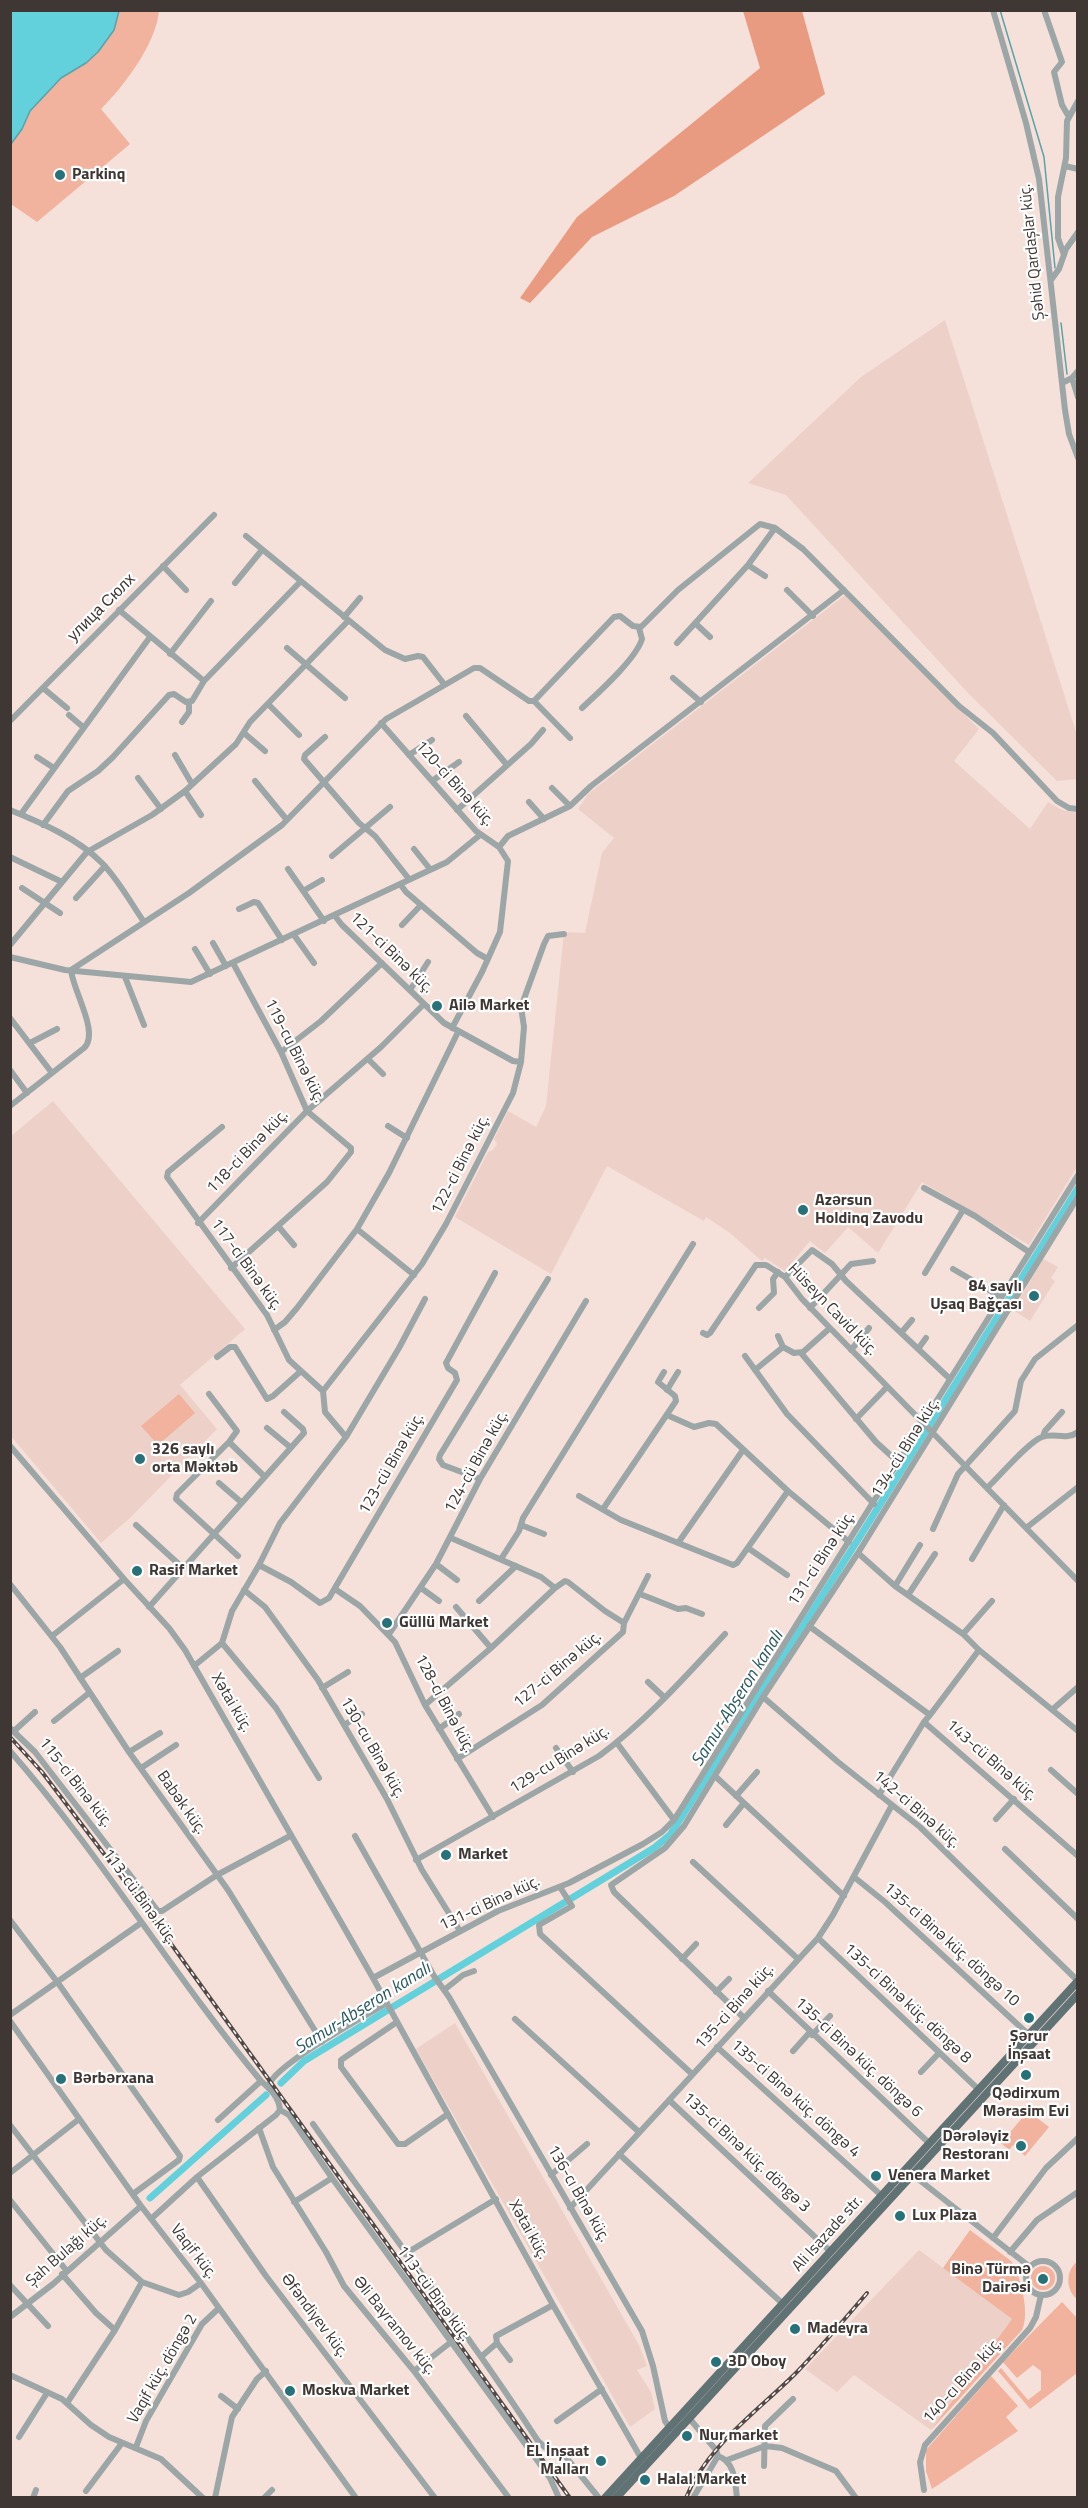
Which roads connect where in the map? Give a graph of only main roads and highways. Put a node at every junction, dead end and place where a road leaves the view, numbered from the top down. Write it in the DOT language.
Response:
graph roads {
  1 [pos="1077,1981"];
  2 [pos="1076,1993"];
  3 [pos="906,2168"];
  4 [pos="913,2175"];
  5 [pos="644,2461"];
  6 [pos="605,2498"];
  7 [pos="616,2498"];
  1 -- 2 [label="main road"];
  2 -- 3 [label="main road, Ali Isazade str."];
  2 -- 4 [label="main road, Ali Isazade str."];
  3 -- 4 [label="main road"];
  3 -- 5 [label="main road, Ali Isazade str."];
  4 -- 5 [label="main road, Ali Isazade str."];
  5 -- 6 [label="main road, Ali Isazade str."];
  5 -- 7 [label="main road, Ali Isazade str."];
}
